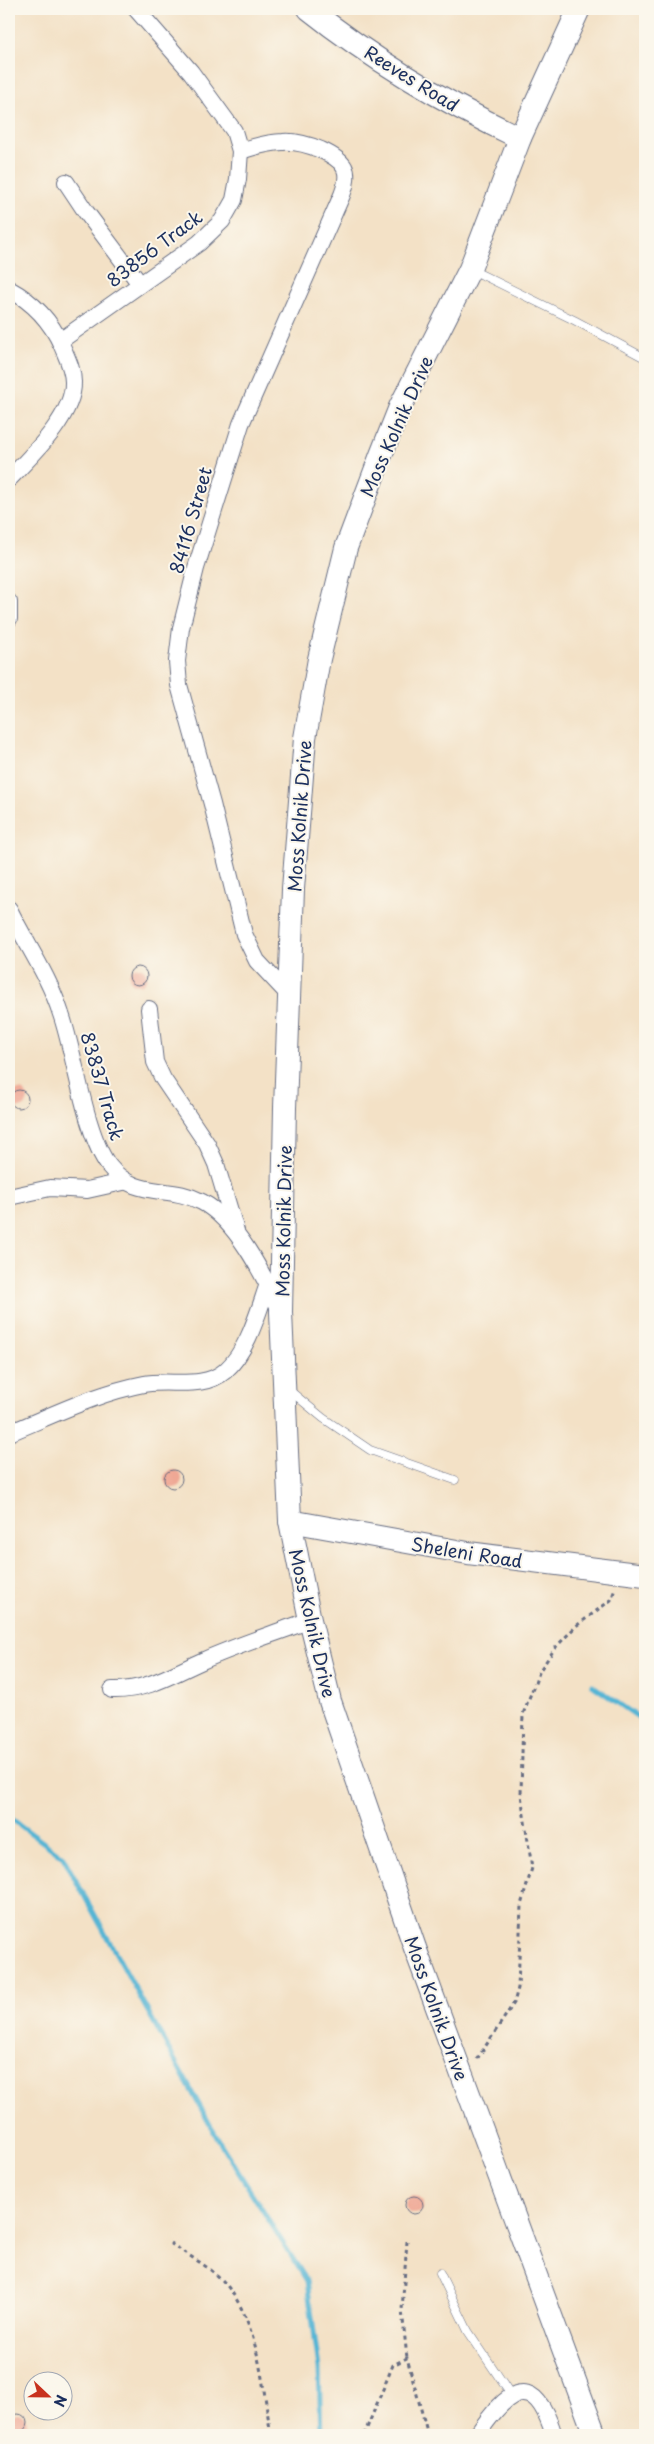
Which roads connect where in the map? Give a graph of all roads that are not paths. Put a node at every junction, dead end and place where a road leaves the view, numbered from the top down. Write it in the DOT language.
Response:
graph roads {
  1 [pos="136,9"];
  2 [pos="309,9"];
  3 [pos="579,9"];
  4 [pos="520,138"];
  5 [pos="240,151"];
  6 [pos="66,182"];
  7 [pos="470,269"];
  8 [pos="140,284"];
  9 [pos="9,289"];
  10 [pos="60,341"];
  11 [pos="645,358"];
  12 [pos="9,479"];
  13 [pos="9,602"];
  14 [pos="9,619"];
  15 [pos="9,908"];
  16 [pos="289,995"];
  17 [pos="148,1009"];
  18 [pos="123,1182"];
  19 [pos="9,1197"];
  20 [pos="238,1238"];
  21 [pos="268,1284"];
  22 [pos="281,1312"];
  23 [pos="284,1386"];
  24 [pos="9,1433"];
  25 [pos="455,1480"];
  26 [pos="290,1521"];
  27 [pos="645,1575"];
  28 [pos="310,1620"];
  29 [pos="112,1690"];
  30 [pos="440,2274"];
  31 [pos="511,2395"];
  32 [pos="477,2435"];
  33 [pos="554,2435"];
  34 [pos="595,2435"];
  1 -- 5 [label="street, 83856 Track"];
  2 -- 4 [label="main road, Reeves Road"];
  3 -- 4 [label="main road, Moss Kolnik Drive"];
  4 -- 7 [label="main road, Moss Kolnik Drive"];
  5 -- 8 [label="street, 83856 Track"];
  5 -- 16 [label="street, 84116 Street"];
  6 -- 8 [label="street"];
  7 -- 11 [label="lane"];
  7 -- 16 [label="main road, Moss Kolnik Drive"];
  8 -- 10 [label="street, 83856 Track"];
  9 -- 10 [label="street"];
  10 -- 12 [label="street"];
  13 -- 14 [label="street"];
  15 -- 18 [label="street, 83837 Track"];
  16 -- 22 [label="main road, Moss Kolnik Drive"];
  17 -- 20 [label="street"];
  18 -- 19 [label="street"];
  18 -- 20 [label="street"];
  20 -- 21 [label="street"];
  21 -- 22 [label="street"];
  21 -- 24 [label="street"];
  22 -- 23 [label="main road, Moss Kolnik Drive"];
  23 -- 25 [label="lane"];
  23 -- 26 [label="main road, Moss Kolnik Drive"];
  26 -- 27 [label="main road, Sheleni Road"];
  26 -- 28 [label="main road, Moss Kolnik Drive"];
  28 -- 29 [label="street"];
  28 -- 34 [label="main road, Moss Kolnik Drive"];
  30 -- 31 [label="lane"];
  31 -- 32 [label="street"];
  31 -- 33 [label="street"];
}
